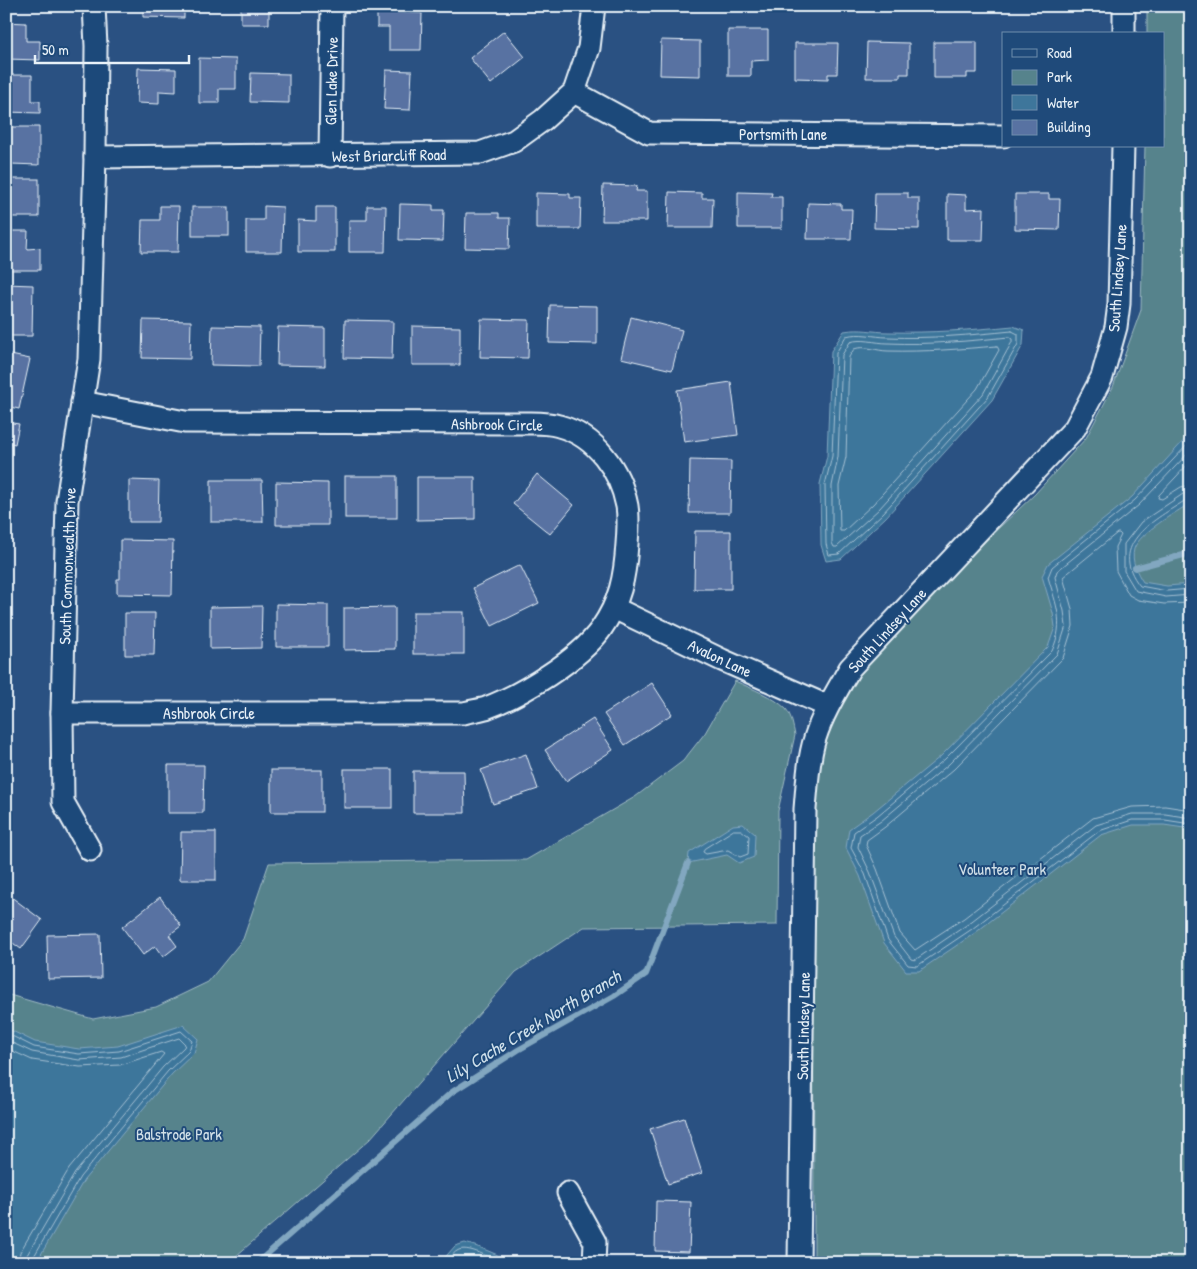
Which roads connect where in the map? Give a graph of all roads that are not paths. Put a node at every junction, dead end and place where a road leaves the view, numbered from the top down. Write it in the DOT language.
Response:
graph roads {
  1 [pos="94,6"];
  2 [pos="332,6"];
  3 [pos="594,6"];
  4 [pos="1124,6"];
  5 [pos="1124,32"];
  6 [pos="574,92"];
  7 [pos="1002,136"];
  8 [pos="1123,148"];
  9 [pos="330,156"];
  10 [pos="95,157"];
  11 [pos="82,402"];
  12 [pos="614,608"];
  13 [pos="827,706"];
  14 [pos="62,713"];
  15 [pos="90,850"];
  16 [pos="568,1193"];
  17 [pos="594,1263"];
  18 [pos="799,1263"];
  1 -- 10 [label="street, South Commonwealth Drive"];
  2 -- 9 [label="street, Glen Lake Drive"];
  3 -- 6 [label="street, West Briarcliff Road"];
  4 -- 5 [label="street"];
  6 -- 7 [label="street, Portsmith Lane"];
  6 -- 9 [label="street, West Briarcliff Road"];
  8 -- 13 [label="street, South Lindsey Lane"];
  9 -- 10 [label="street, West Briarcliff Road"];
  10 -- 11 [label="street, South Commonwealth Drive"];
  11 -- 12 [label="street, Ashbrook Circle"];
  11 -- 14 [label="street, South Commonwealth Drive"];
  12 -- 13 [label="street, Avalon Lane"];
  12 -- 14 [label="street, Ashbrook Circle"];
  13 -- 18 [label="street, South Lindsey Lane"];
  14 -- 15 [label="street, South Commonwealth Drive"];
  16 -- 17 [label="street"];
}
